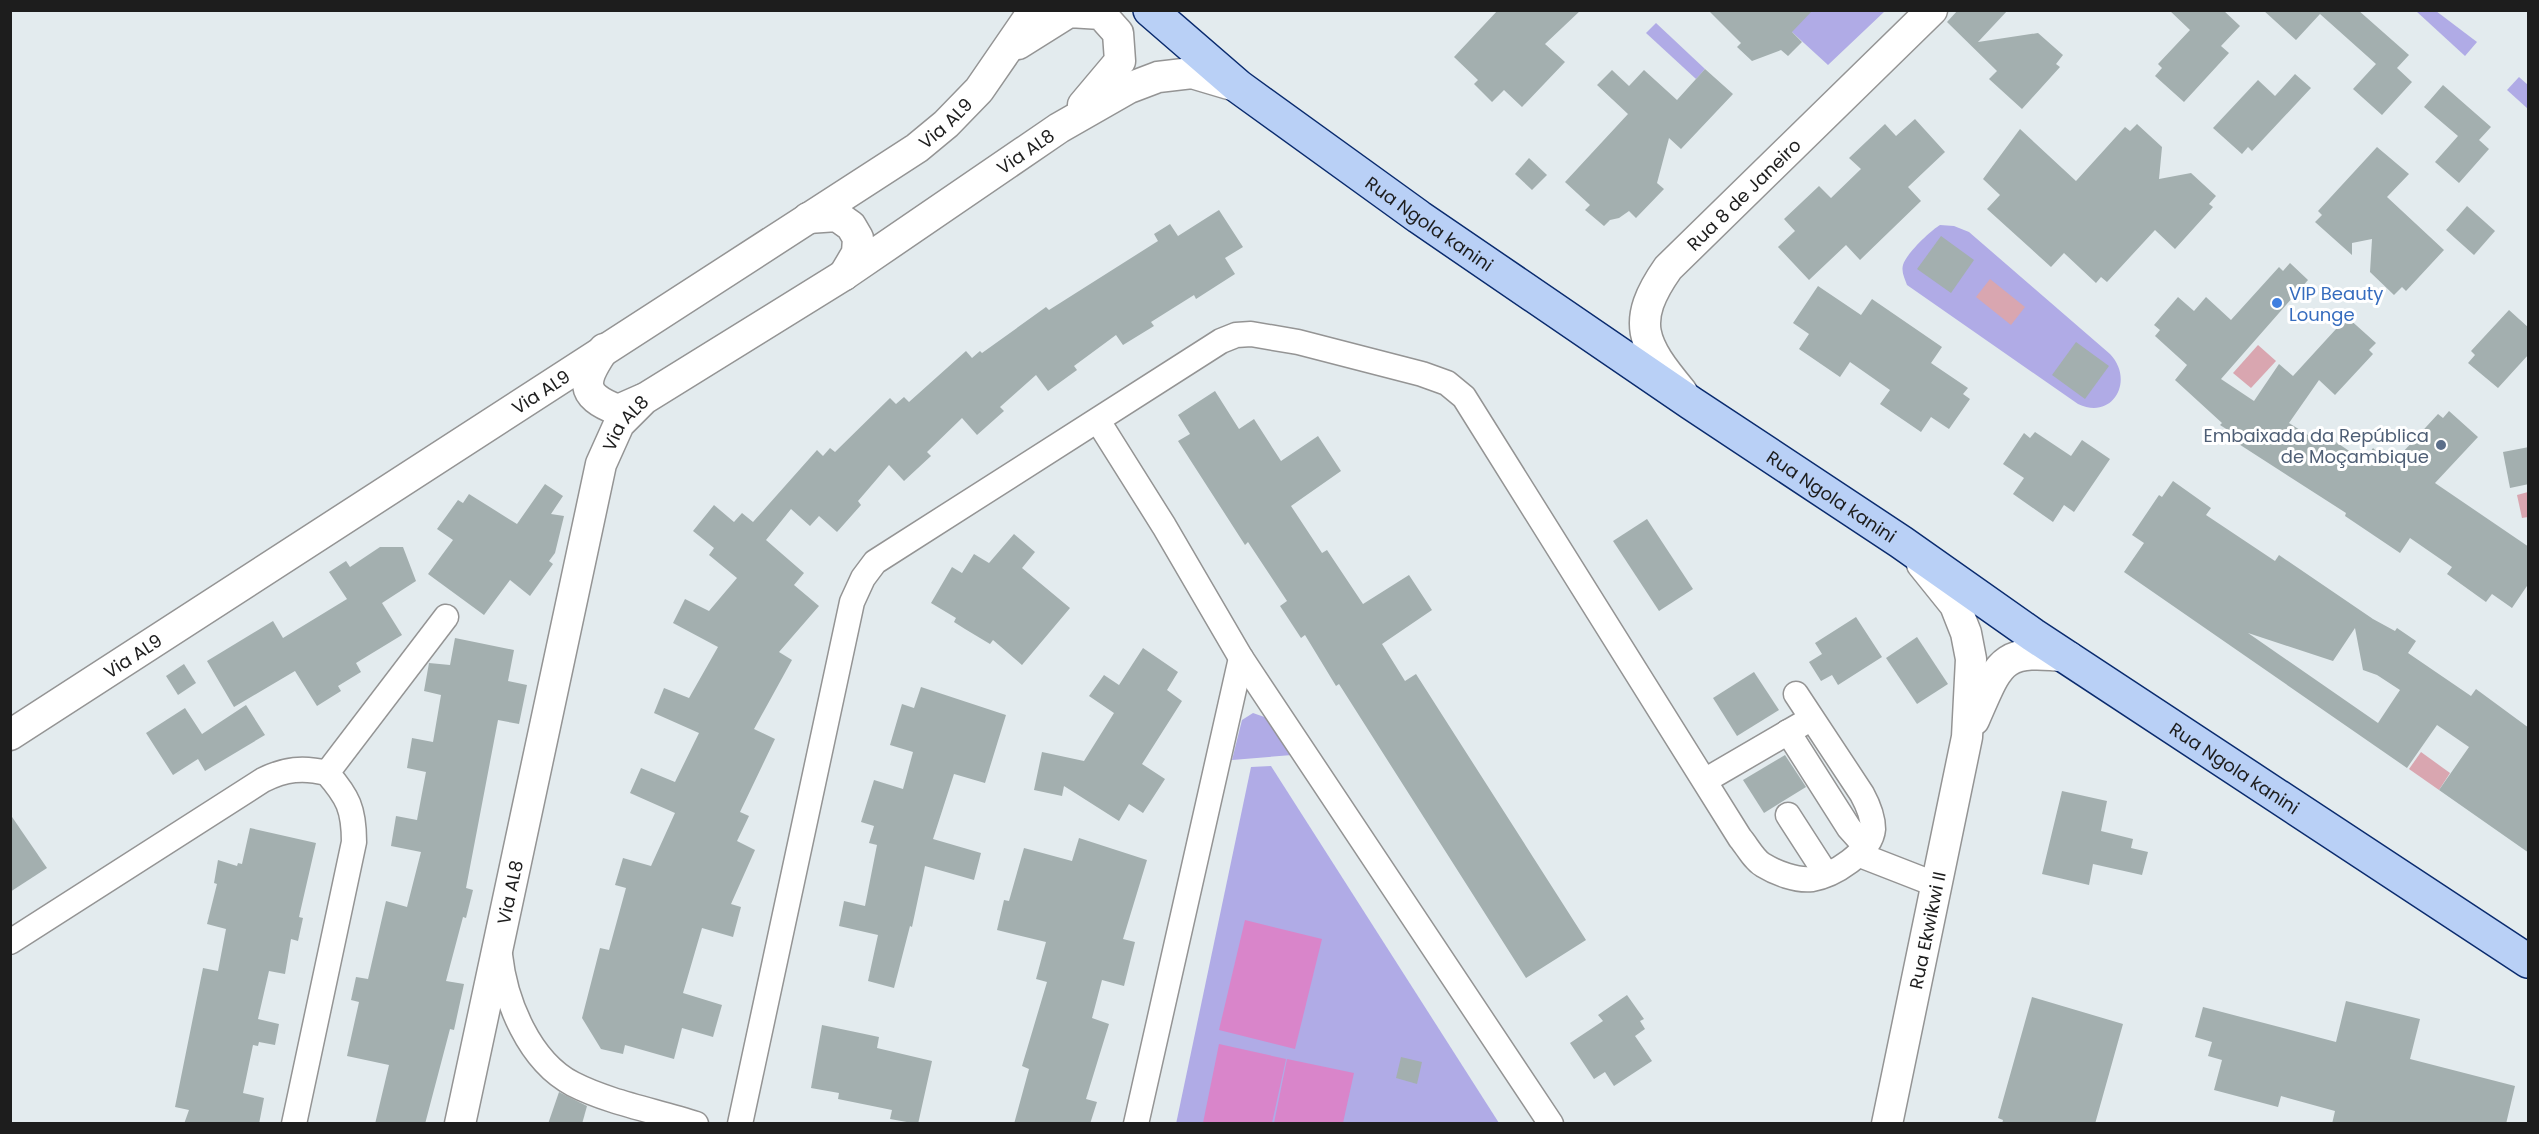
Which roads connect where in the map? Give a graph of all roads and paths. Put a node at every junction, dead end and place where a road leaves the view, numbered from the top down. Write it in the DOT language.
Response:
graph roads {
  1 [pos="1034,10"];
  2 [pos="1150,10"];
  3 [pos="1932,10"];
  4 [pos="1002,55"];
  5 [pos="1239,87"];
  6 [pos="1059,128"];
  7 [pos="808,218"];
  8 [pos="844,275"];
  9 [pos="603,349"];
  10 [pos="644,399"];
  11 [pos="1691,403"];
  12 [pos="1098,422"];
  13 [pos="1901,542"];
  14 [pos="447,617"];
  15 [pos="2069,657"];
  16 [pos="1241,658"];
  17 [pos="1796,694"];
  18 [pos="1812,718"];
  19 [pos="1788,732"];
  20 [pos="10,735"];
  21 [pos="1967,737"];
  22 [pos="327,773"];
  23 [pos="1706,780"];
  24 [pos="1788,815"];
  25 [pos="1863,851"];
  26 [pos="1826,873"];
  27 [pos="1937,885"];
  28 [pos="499,941"];
  29 [pos="10,942"];
  30 [pos="2529,961"];
  31 [pos="294,1124"];
  32 [pos="460,1124"];
  33 [pos="696,1124"];
  34 [pos="740,1124"];
  35 [pos="1136,1124"];
  36 [pos="1551,1124"];
  37 [pos="1887,1124"];
  1 -- 4 [label="street, Via AL9"];
  2 -- 5 [label="main road, Rua Ngola kanini"];
  3 -- 11 [label="street, Rua 8 de Janeiro"];
  4 -- 6 [label="street"];
  4 -- 7 [label="street, Via AL9"];
  5 -- 6 [label="street, Via AL8"];
  5 -- 11 [label="main road, Rua Ngola kanini"];
  6 -- 8 [label="street, Via AL8"];
  7 -- 8 [label="street"];
  7 -- 9 [label="street, Via AL9"];
  8 -- 10 [label="street, Via AL8"];
  9 -- 10 [label="street"];
  9 -- 20 [label="street, Via AL9"];
  10 -- 28 [label="street, Via AL8"];
  11 -- 13 [label="main road, Rua Ngola kanini"];
  12 -- 16 [label="street"];
  12 -- 23 [label="street"];
  12 -- 34 [label="street"];
  13 -- 15 [label="main road, Rua Ngola kanini"];
  13 -- 21 [label="street, Rua Ekwikwi II"];
  14 -- 22 [label="street"];
  15 -- 21 [label="street, Rua Ekwikwi II"];
  15 -- 30 [label="main road, Rua Ngola kanini"];
  16 -- 35 [label="street"];
  16 -- 36 [label="street"];
  17 -- 18 [label="street"];
  18 -- 19 [label="street"];
  18 -- 25 [label="street"];
  19 -- 23 [label="street"];
  19 -- 25 [label="street"];
  21 -- 27 [label="street, Rua Ekwikwi II"];
  22 -- 29 [label="street"];
  22 -- 31 [label="street"];
  23 -- 26 [label="street"];
  24 -- 26 [label="street"];
  25 -- 26 [label="street"];
  25 -- 27 [label="street"];
  27 -- 37 [label="street, Rua Ekwikwi II"];
  28 -- 32 [label="street, Via AL8"];
  28 -- 33 [label="street"];
}
